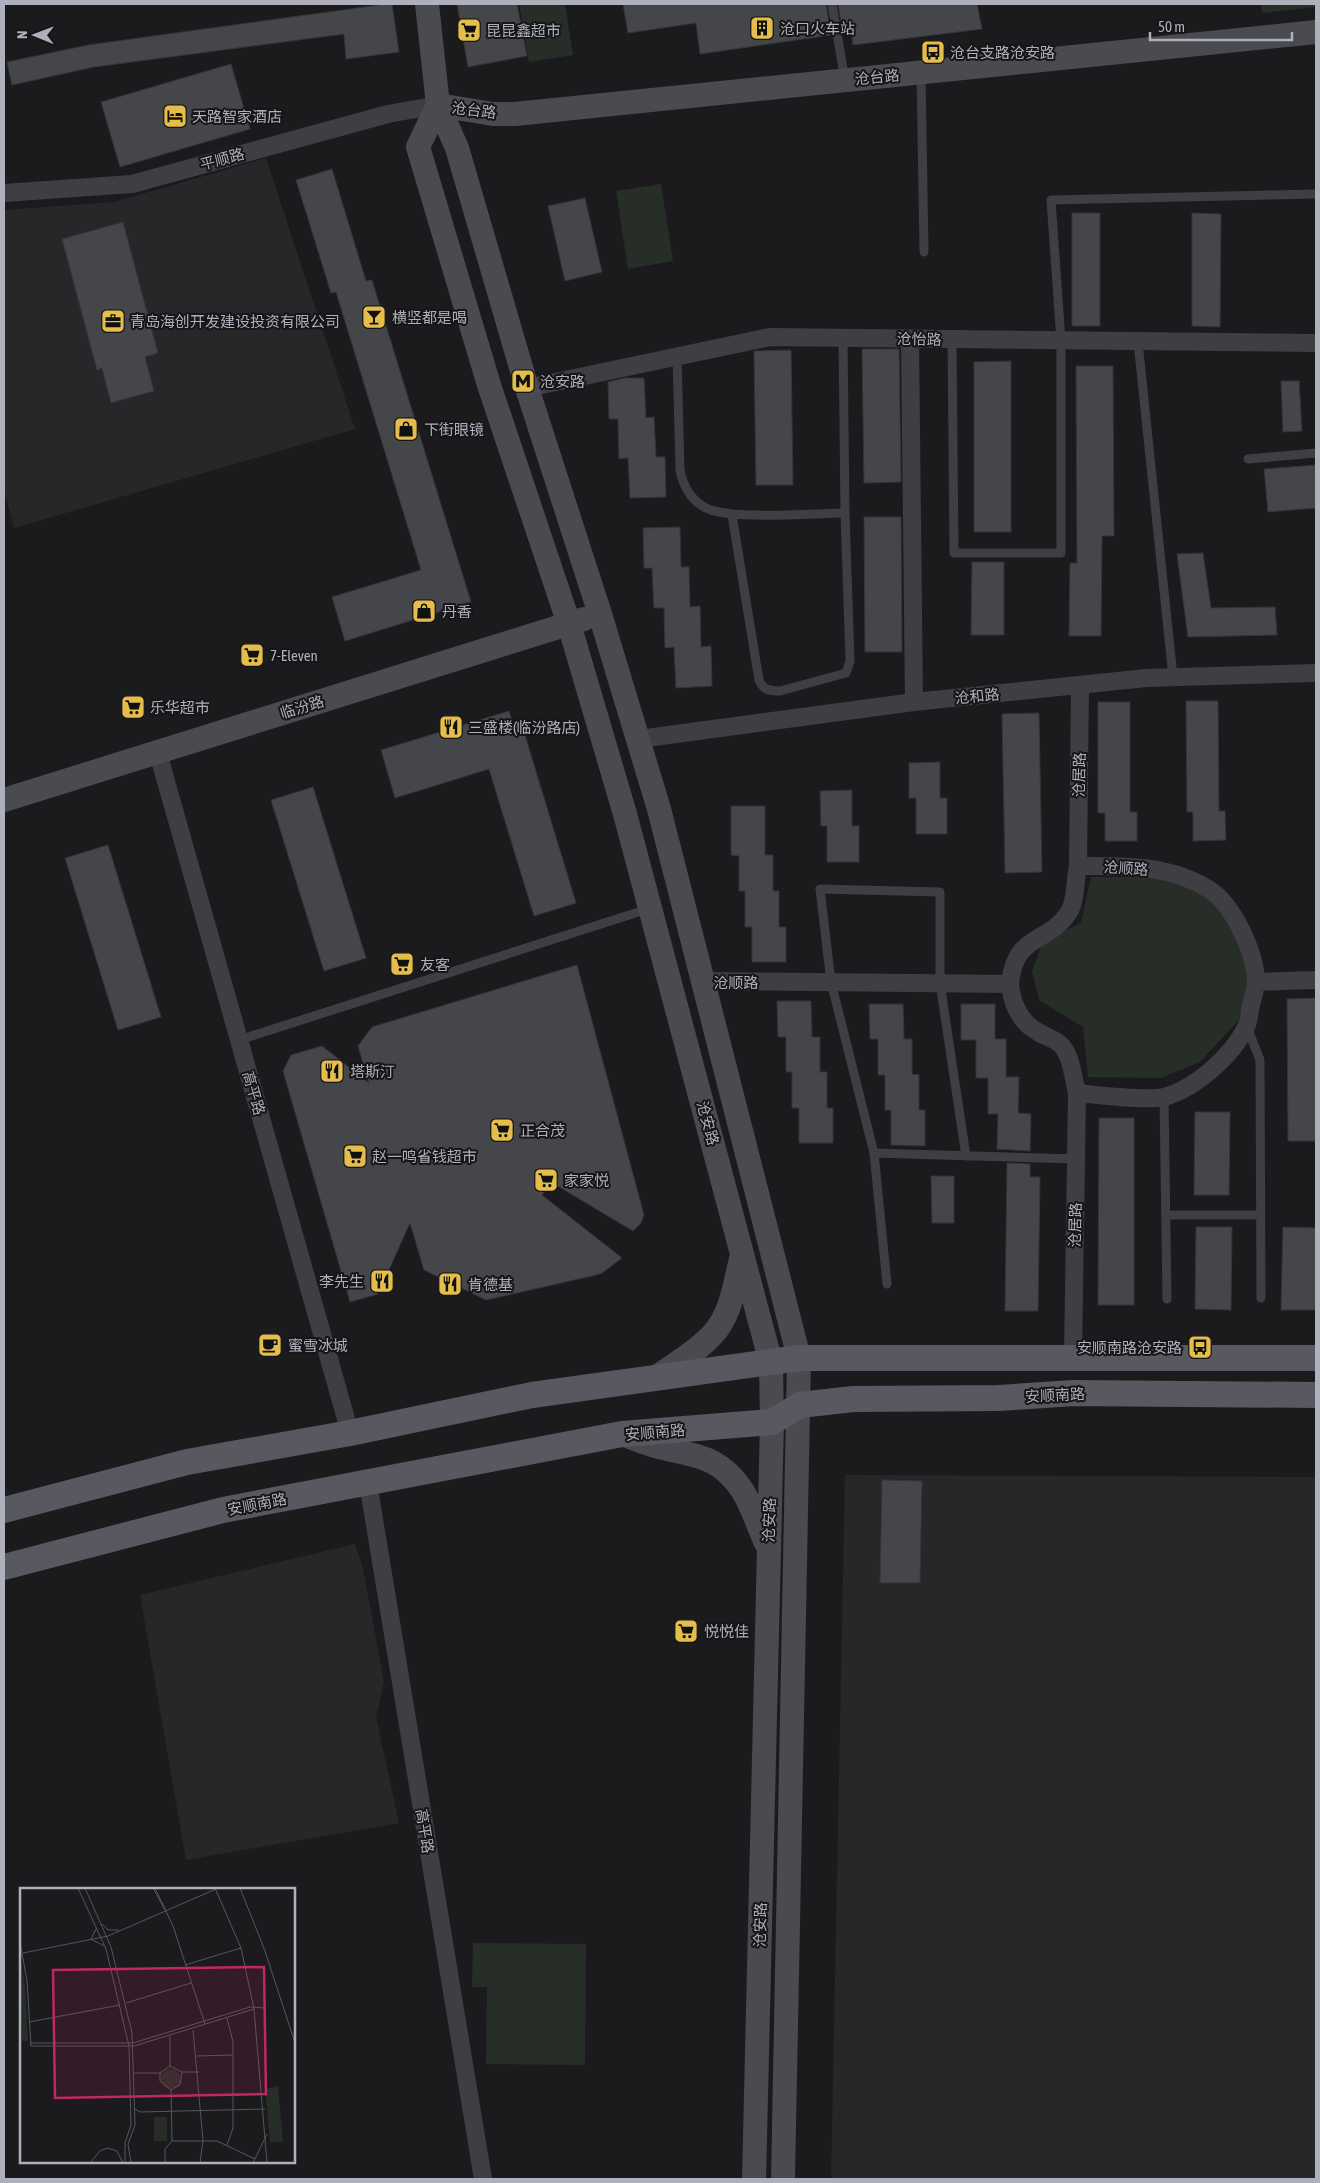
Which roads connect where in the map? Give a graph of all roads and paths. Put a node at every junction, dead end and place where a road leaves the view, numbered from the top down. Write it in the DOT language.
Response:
graph roads {
  1 [pos="427,4"];
  2 [pos="832,4"];
  3 [pos="1316,32"];
  4 [pos="921,72"];
  5 [pos="845,80"];
  6 [pos="438,105"];
  7 [pos="4,193"];
  8 [pos="1316,194"];
  9 [pos="924,252"];
  10 [pos="844,338"];
  11 [pos="910,340"];
  12 [pos="952,340"];
  13 [pos="1061,341"];
  14 [pos="1138,342"];
  15 [pos="1316,343"];
  16 [pos="677,356"];
  17 [pos="527,388"];
  18 [pos="1316,453"];
  19 [pos="1248,459"];
  20 [pos="845,513"];
  21 [pos="732,515"];
  22 [pos="600,614"];
  23 [pos="569,624"];
  24 [pos="1316,673"];
  25 [pos="1173,677"];
  26 [pos="1080,685"];
  27 [pos="914,702"];
  28 [pos="639,739"];
  29 [pos="158,752"];
  30 [pos="4,800"];
  31 [pos="1078,866"];
  32 [pos="650,908"];
  33 [pos="1316,980"];
  34 [pos="703,982"];
  35 [pos="831,982"];
  36 [pos="1256,982"];
  37 [pos="940,983"];
  38 [pos="1010,984"];
  39 [pos="1247,1026"];
  40 [pos="239,1040"];
  41 [pos="1077,1093"];
  42 [pos="1164,1097"];
  43 [pos="874,1152"];
  44 [pos="966,1156"];
  45 [pos="1076,1159"];
  46 [pos="1261,1215"];
  47 [pos="1167,1216"];
  48 [pos="742,1254"];
  49 [pos="887,1284"];
  50 [pos="1260,1298"];
  51 [pos="1167,1299"];
  52 [pos="1073,1357"];
  53 [pos="800,1358"];
  54 [pos="1316,1358"];
  55 [pos="771,1363"];
  56 [pos="658,1376"];
  57 [pos="1316,1395"];
  58 [pos="800,1406"];
  59 [pos="772,1422"];
  60 [pos="350,1433"];
  61 [pos="622,1434"];
  62 [pos="368,1483"];
  63 [pos="4,1510"];
  64 [pos="768,1548"];
  65 [pos="4,1567"];
  66 [pos="483,2179"];
  67 [pos="754,2179"];
  68 [pos="783,2179"];
  1 -- 6 [label="street, 沧安路"];
  2 -- 5 [label="lane"];
  3 -- 4 [label="street, 沧台路"];
  4 -- 5 [label="street, 沧台路"];
  4 -- 9 [label="lane"];
  5 -- 6 [label="street, 沧台路"];
  6 -- 7 [label="street, 平顺路"];
  6 -- 17 [label="street, 沧安路"];
  6 -- 23 [label="street, 沧安路"];
  8 -- 13 [label="lane"];
  10 -- 11 [label="street, 沧怡路"];
  10 -- 16 [label="street, 沧怡路"];
  10 -- 20 [label="lane"];
  11 -- 12 [label="street, 沧怡路"];
  11 -- 27 [label="street"];
  12 -- 13 [label="street, 沧怡路"];
  12 -- 13 [label="lane"];
  13 -- 14 [label="street, 沧怡路"];
  14 -- 15 [label="street, 沧怡路"];
  14 -- 25 [label="lane"];
  16 -- 17 [label="street, 沧怡路"];
  16 -- 21 [label="lane"];
  17 -- 22 [label="street, 沧安路"];
  18 -- 19 [label="lane"];
  20 -- 21 [label="lane"];
  20 -- 21 [label="lane"];
  22 -- 23 [label="street, 临汾路"];
  22 -- 28 [label="street, 沧安路"];
  23 -- 29 [label="street, 临汾路"];
  23 -- 32 [label="street, 沧安路"];
  24 -- 25 [label="street, 沧和路"];
  25 -- 26 [label="street, 沧和路"];
  26 -- 27 [label="street, 沧和路"];
  26 -- 31 [label="street, 沧居路"];
  27 -- 28 [label="street, 沧和路"];
  28 -- 34 [label="street, 沧安路"];
  29 -- 30 [label="street, 临汾路"];
  29 -- 40 [label="street, 高平路"];
  31 -- 36 [label="street, 沧顺路"];
  31 -- 38 [label="street"];
  32 -- 40 [label="lane"];
  32 -- 48 [label="street, 沧安路"];
  33 -- 36 [label="street"];
  34 -- 35 [label="street, 沧顺路"];
  34 -- 53 [label="street, 沧安路"];
  35 -- 37 [label="street, 沧顺路"];
  35 -- 37 [label="lane"];
  35 -- 43 [label="lane"];
  36 -- 39 [label="street, 沧顺路"];
  37 -- 38 [label="street, 沧顺路"];
  37 -- 44 [label="lane"];
  38 -- 41 [label="street"];
  39 -- 42 [label="street, 沧顺路"];
  39 -- 46 [label="lane"];
  40 -- 60 [label="street, 高平路"];
  41 -- 42 [label="street, 沧顺路"];
  41 -- 45 [label="street, 沧居路"];
  42 -- 47 [label="lane"];
  43 -- 44 [label="lane"];
  43 -- 49 [label="lane"];
  44 -- 45 [label="lane"];
  45 -- 52 [label="street, 沧居路"];
  46 -- 47 [label="lane"];
  46 -- 50 [label="lane"];
  47 -- 51 [label="lane"];
  48 -- 55 [label="street, 沧安路"];
  48 -- 56 [label="street"];
  52 -- 53 [label="main road"];
  52 -- 54 [label="main road"];
  53 -- 55 [label="main road"];
  53 -- 58 [label="street, 沧安路"];
  55 -- 56 [label="main road"];
  55 -- 59 [label="street, 沧安路"];
  56 -- 60 [label="main road"];
  57 -- 58 [label="main road, 安顺南路"];
  58 -- 59 [label="main road, 安顺南路"];
  58 -- 68 [label="street, 沧安路"];
  59 -- 61 [label="main road, 安顺南路"];
  59 -- 64 [label="street, 沧安路"];
  60 -- 63 [label="main road"];
  61 -- 62 [label="main road, 安顺南路"];
  61 -- 64 [label="street"];
  62 -- 65 [label="main road, 安顺南路"];
  62 -- 66 [label="street, 高平路"];
  64 -- 67 [label="street, 沧安路"];
}
